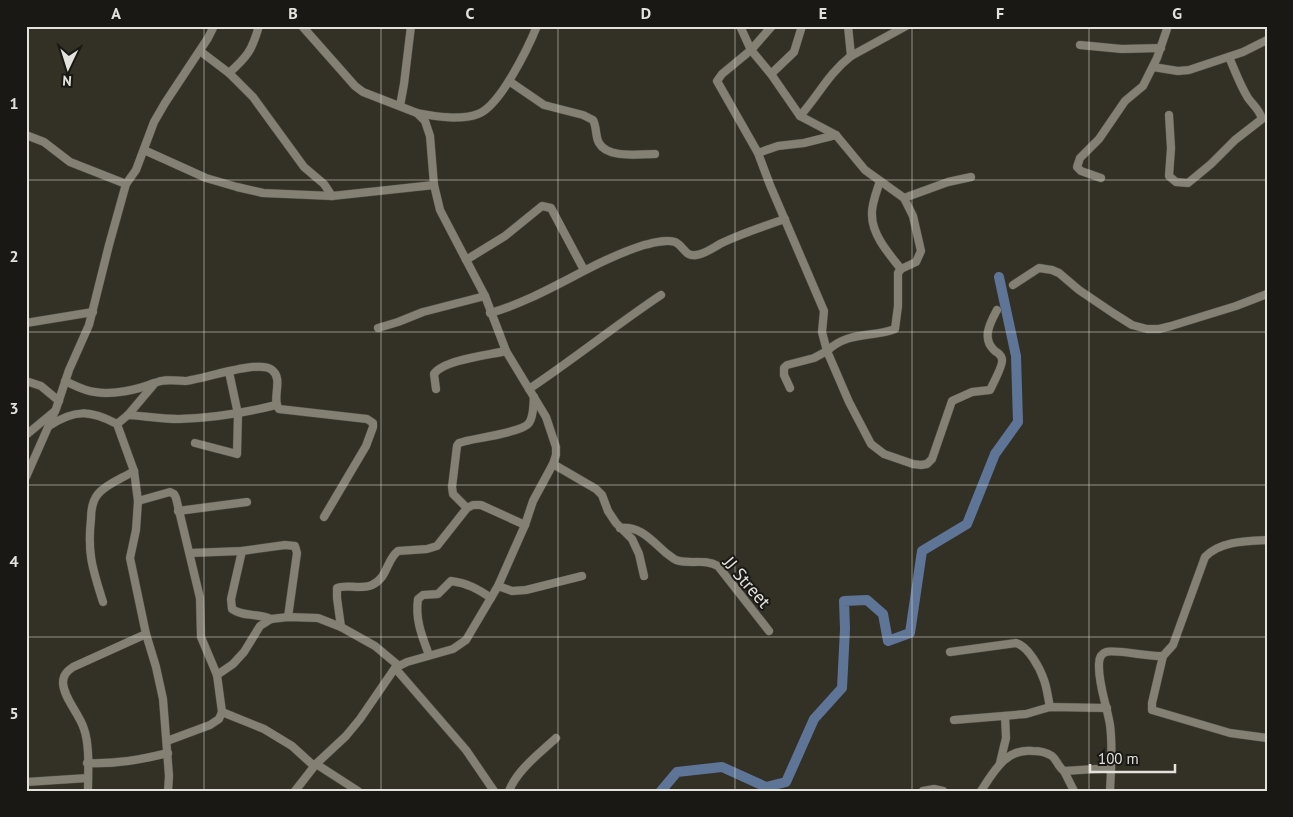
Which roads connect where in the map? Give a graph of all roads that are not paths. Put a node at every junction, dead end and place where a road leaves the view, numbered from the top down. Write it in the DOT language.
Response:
graph roads {
  1 [pos="214,26"];
  2 [pos="259,26"];
  3 [pos="302,26"];
  4 [pos="411,26"];
  5 [pos="537,26"];
  6 [pos="740,26"];
  7 [pos="772,26"];
  8 [pos="802,26"];
  9 [pos="848,26"];
  10 [pos="906,26"];
  11 [pos="1168,26"];
  12 [pos="1267,40"];
  13 [pos="1080,45"];
  14 [pos="1161,48"];
  15 [pos="751,50"];
  16 [pos="200,51"];
  17 [pos="851,56"];
  18 [pos="1229,57"];
  19 [pos="1153,67"];
  20 [pos="229,73"];
  21 [pos="771,74"];
  22 [pos="508,81"];
  23 [pos="400,106"];
  24 [pos="417,112"];
  25 [pos="1169,115"];
  26 [pos="800,116"];
  27 [pos="26,135"];
  28 [pos="836,135"];
  29 [pos="144,150"];
  30 [pos="758,153"];
  31 [pos="655,154"];
  32 [pos="971,178"];
  33 [pos="1101,178"];
  34 [pos="880,181"];
  35 [pos="126,184"];
  36 [pos="434,184"];
  37 [pos="332,196"];
  38 [pos="904,198"];
  39 [pos="784,219"];
  40 [pos="466,260"];
  41 [pos="901,269"];
  42 [pos="584,270"];
  43 [pos="1013,285"];
  44 [pos="661,294"];
  45 [pos="1267,294"];
  46 [pos="485,296"];
  47 [pos="997,310"];
  48 [pos="93,312"];
  49 [pos="490,313"];
  50 [pos="26,323"];
  51 [pos="378,328"];
  52 [pos="506,351"];
  53 [pos="827,351"];
  54 [pos="229,372"];
  55 [pos="26,381"];
  56 [pos="65,381"];
  57 [pos="155,383"];
  58 [pos="790,388"];
  59 [pos="529,389"];
  60 [pos="436,390"];
  61 [pos="534,397"];
  62 [pos="59,401"];
  63 [pos="276,405"];
  64 [pos="56,409"];
  65 [pos="238,414"];
  66 [pos="128,415"];
  67 [pos="117,424"];
  68 [pos="49,426"];
  69 [pos="26,435"];
  70 [pos="195,444"];
  71 [pos="553,464"];
  72 [pos="134,471"];
  73 [pos="26,477"];
  74 [pos="138,501"];
  75 [pos="247,502"];
  76 [pos="467,508"];
  77 [pos="178,511"];
  78 [pos="324,517"];
  79 [pos="525,525"];
  80 [pos="620,528"];
  81 [pos="1267,540"];
  82 [pos="242,551"];
  83 [pos="190,553"];
  84 [pos="582,576"];
  85 [pos="644,576"];
  86 [pos="498,586"];
  87 [pos="491,598"];
  88 [pos="103,602"];
  89 [pos="288,617"];
  90 [pos="271,619"];
  91 [pos="341,627"];
  92 [pos="769,631"];
  93 [pos="146,634"];
  94 [pos="950,652"];
  95 [pos="429,655"];
  96 [pos="1163,656"];
  97 [pos="397,667"];
  98 [pos="217,675"];
  99 [pos="1050,707"];
  100 [pos="1107,708"];
  101 [pos="222,712"];
  102 [pos="1005,716"];
  103 [pos="954,720"];
  104 [pos="556,738"];
  105 [pos="1267,738"];
  106 [pos="166,740"];
  107 [pos="168,753"];
  108 [pos="87,763"];
  109 [pos="1000,764"];
  110 [pos="315,765"];
  111 [pos="1111,768"];
  112 [pos="1064,771"];
  113 [pos="88,778"];
  114 [pos="26,782"];
  115 [pos="1112,790"];
  116 [pos="88,791"];
  117 [pos="168,791"];
  118 [pos="295,791"];
  119 [pos="358,791"];
  120 [pos="494,791"];
  121 [pos="509,791"];
  122 [pos="922,791"];
  123 [pos="943,791"];
  124 [pos="981,791"];
  125 [pos="1074,791"];
  1 -- 16 [label="street"];
  2 -- 20 [label="street"];
  3 -- 23 [label="street"];
  4 -- 23 [label="street"];
  5 -- 22 [label="street"];
  6 -- 15 [label="street"];
  7 -- 15 [label="street"];
  8 -- 21 [label="street"];
  9 -- 17 [label="street"];
  10 -- 17 [label="street"];
  11 -- 14 [label="street"];
  12 -- 18 [label="street"];
  13 -- 14 [label="street"];
  14 -- 19 [label="street"];
  15 -- 21 [label="street"];
  15 -- 30 [label="street"];
  16 -- 20 [label="street"];
  16 -- 29 [label="street"];
  17 -- 26 [label="street"];
  18 -- 19 [label="street"];
  18 -- 25 [label="street"];
  19 -- 33 [label="street"];
  20 -- 37 [label="street"];
  21 -- 26 [label="street"];
  22 -- 24 [label="street"];
  22 -- 31 [label="street"];
  23 -- 24 [label="street"];
  24 -- 36 [label="street"];
  26 -- 28 [label="street"];
  27 -- 35 [label="street"];
  28 -- 30 [label="street"];
  28 -- 34 [label="street"];
  29 -- 35 [label="street"];
  29 -- 37 [label="street"];
  30 -- 39 [label="street"];
  32 -- 38 [label="street"];
  34 -- 38 [label="street"];
  34 -- 41 [label="street"];
  35 -- 48 [label="street"];
  36 -- 37 [label="street"];
  36 -- 40 [label="street"];
  38 -- 41 [label="street"];
  39 -- 42 [label="street"];
  39 -- 53 [label="street"];
  40 -- 42 [label="street"];
  40 -- 46 [label="street"];
  41 -- 53 [label="street"];
  42 -- 49 [label="street"];
  43 -- 45 [label="street"];
  44 -- 59 [label="street"];
  46 -- 49 [label="street"];
  46 -- 51 [label="street"];
  47 -- 53 [label="street"];
  48 -- 50 [label="street"];
  48 -- 56 [label="street"];
  49 -- 52 [label="street"];
  52 -- 59 [label="street"];
  52 -- 60 [label="street"];
  53 -- 58 [label="street"];
  54 -- 57 [label="street"];
  54 -- 63 [label="street"];
  54 -- 65 [label="street"];
  55 -- 62 [label="street"];
  56 -- 57 [label="street"];
  56 -- 62 [label="street"];
  57 -- 66 [label="street"];
  59 -- 61 [label="street"];
  61 -- 71 [label="street"];
  61 -- 76 [label="street"];
  62 -- 64 [label="street"];
  63 -- 65 [label="street"];
  63 -- 78 [label="street"];
  64 -- 68 [label="street"];
  64 -- 69 [label="street"];
  65 -- 66 [label="street"];
  65 -- 70 [label="street"];
  66 -- 67 [label="street"];
  67 -- 68 [label="street"];
  67 -- 72 [label="street"];
  68 -- 73 [label="street"];
  71 -- 79 [label="street"];
  71 -- 80 [label="street"];
  72 -- 74 [label="street"];
  72 -- 88 [label="street"];
  74 -- 77 [label="street"];
  74 -- 93 [label="street"];
  75 -- 77 [label="street"];
  76 -- 79 [label="street"];
  76 -- 91 [label="street"];
  77 -- 83 [label="street"];
  79 -- 86 [label="street"];
  80 -- 85 [label="street"];
  80 -- 92 [label="street, JJ Street"];
  81 -- 96 [label="street"];
  82 -- 83 [label="street"];
  82 -- 89 [label="street"];
  82 -- 90 [label="street"];
  83 -- 98 [label="street"];
  84 -- 86 [label="street"];
  86 -- 87 [label="street"];
  87 -- 95 [label="street"];
  87 -- 95 [label="street"];
  89 -- 90 [label="street"];
  89 -- 91 [label="street"];
  90 -- 98 [label="street"];
  91 -- 97 [label="street"];
  93 -- 106 [label="street"];
  93 -- 108 [label="street"];
  94 -- 99 [label="street"];
  95 -- 97 [label="street"];
  96 -- 100 [label="street"];
  96 -- 105 [label="street"];
  97 -- 110 [label="street"];
  97 -- 120 [label="street"];
  98 -- 101 [label="street"];
  99 -- 100 [label="street"];
  99 -- 102 [label="street"];
  100 -- 111 [label="street"];
  101 -- 106 [label="street"];
  101 -- 110 [label="street"];
  102 -- 103 [label="street"];
  102 -- 109 [label="street"];
  104 -- 121 [label="street"];
  106 -- 107 [label="street"];
  107 -- 108 [label="street"];
  107 -- 117 [label="street"];
  108 -- 113 [label="street"];
  109 -- 112 [label="street"];
  109 -- 124 [label="street"];
  110 -- 118 [label="street"];
  110 -- 119 [label="street"];
  111 -- 112 [label="street"];
  111 -- 115 [label="street"];
  112 -- 125 [label="street"];
  113 -- 114 [label="street"];
  113 -- 116 [label="street"];
  122 -- 123 [label="street"];
}
